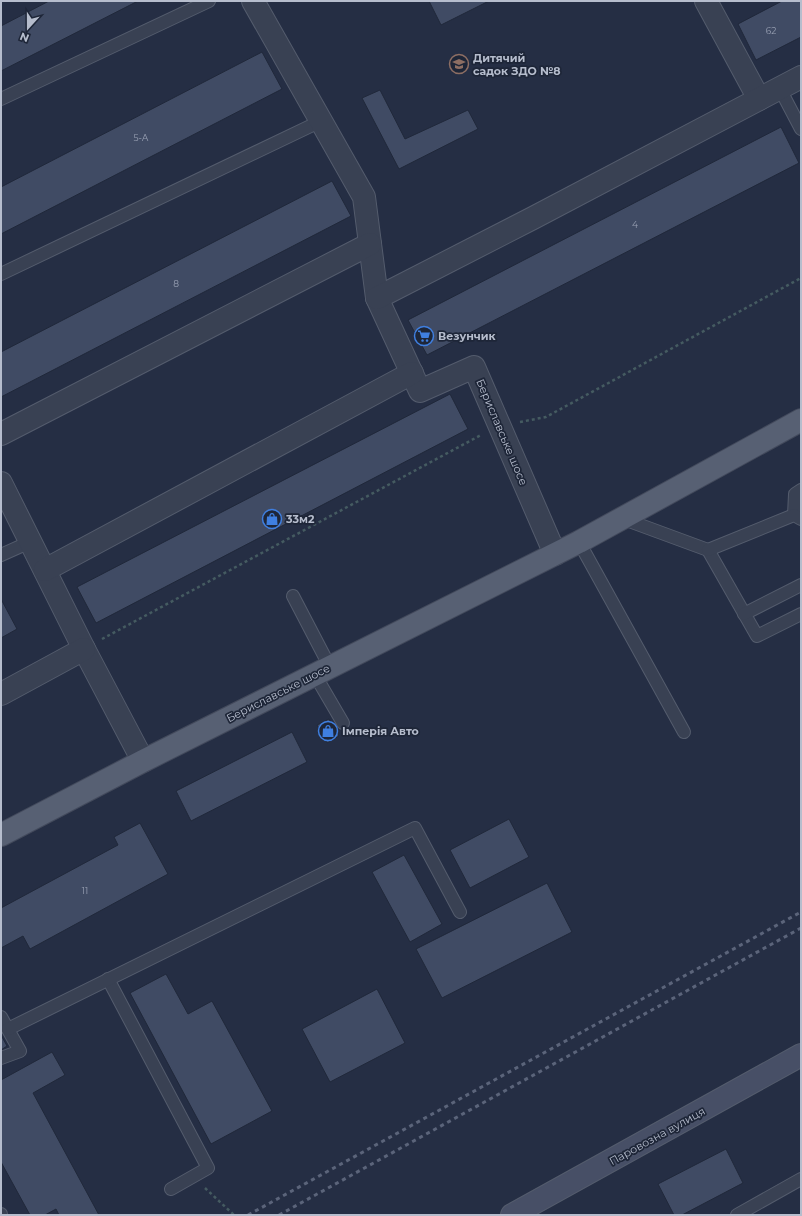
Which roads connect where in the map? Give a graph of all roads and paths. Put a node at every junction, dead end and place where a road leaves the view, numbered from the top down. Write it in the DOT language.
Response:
graph roads {
  1 [pos="209,1"];
  2 [pos="253,1"];
  3 [pos="706,1"];
  4 [pos="801,78"];
  5 [pos="780,89"];
  6 [pos="1,99"];
  7 [pos="759,99"];
  8 [pos="321,121"];
  9 [pos="801,130"];
  10 [pos="370,244"];
  11 [pos="1,274"];
  12 [pos="801,278"];
  13 [pos="377,298"];
  14 [pos="412,374"];
  15 [pos="801,420"];
  16 [pos="499,426"];
  17 [pos="1,434"];
  18 [pos="1,483"];
  19 [pos="801,490"];
  20 [pos="801,503"];
  21 [pos="799,517"];
  22 [pos="621,518"];
  23 [pos="30,542"];
  24 [pos="579,542"];
  25 [pos="708,550"];
  26 [pos="555,554"];
  27 [pos="1,556"];
  28 [pos="45,570"];
  29 [pos="801,585"];
  30 [pos="293,596"];
  31 [pos="744,614"];
  32 [pos="801,614"];
  33 [pos="84,649"];
  34 [pos="323,671"];
  35 [pos="1,694"];
  36 [pos="343,723"];
  37 [pos="684,732"];
  38 [pos="143,761"];
  39 [pos="1,835"];
  40 [pos="460,912"];
  41 [pos="108,979"];
  42 [pos="1,1017"];
  43 [pos="8,1029"];
  44 [pos="801,1056"];
  45 [pos="1,1058"];
  46 [pos="192,1177"];
  47 [pos="801,1179"];
  48 [pos="171,1189"];
  49 [pos="524,1212"];
  50 [pos="234,1215"];
  51 [pos="738,1215"];
  1 -- 6 [label="lane"];
  2 -- 8 [label="street, Бериславське шосе"];
  3 -- 7 [label="street"];
  4 -- 5 [label="street"];
  5 -- 7 [label="street"];
  5 -- 9 [label="lane"];
  7 -- 13 [label="street"];
  8 -- 10 [label="street, Бериславське шосе"];
  8 -- 11 [label="lane"];
  10 -- 13 [label="street, Бериславське шосе"];
  10 -- 17 [label="street"];
  12 -- 16 [label="path"];
  13 -- 14 [label="street, Бериславське шосе"];
  14 -- 16 [label="street, Бериславське шосе"];
  14 -- 28 [label="street"];
  15 -- 22 [label="main road, Бериславське шосе"];
  16 -- 26 [label="street, Бериславське шосе"];
  16 -- 33 [label="path"];
  18 -- 23 [label="street"];
  19 -- 21 [label="lane"];
  20 -- 21 [label="lane"];
  21 -- 25 [label="lane"];
  22 -- 24 [label="main road, Бериславське шосе"];
  22 -- 25 [label="lane"];
  23 -- 27 [label="lane"];
  23 -- 28 [label="street"];
  24 -- 26 [label="main road, Бериславське шосе"];
  24 -- 37 [label="lane"];
  25 -- 31 [label="lane"];
  26 -- 34 [label="main road, Бериславське шосе"];
  28 -- 33 [label="street"];
  29 -- 31 [label="lane"];
  30 -- 34 [label="lane"];
  31 -- 32 [label="lane"];
  33 -- 35 [label="street"];
  33 -- 38 [label="street"];
  34 -- 36 [label="lane"];
  34 -- 38 [label="main road, Бериславське шосе"];
  38 -- 39 [label="main road, Бериславське шосе"];
  40 -- 41 [label="lane"];
  41 -- 43 [label="lane"];
  41 -- 46 [label="lane"];
  42 -- 43 [label="lane"];
  43 -- 45 [label="lane"];
  44 -- 49 [label="main road, Паровозна вулиця"];
  46 -- 48 [label="lane"];
  46 -- 50 [label="path"];
  47 -- 51 [label="lane"];
}
